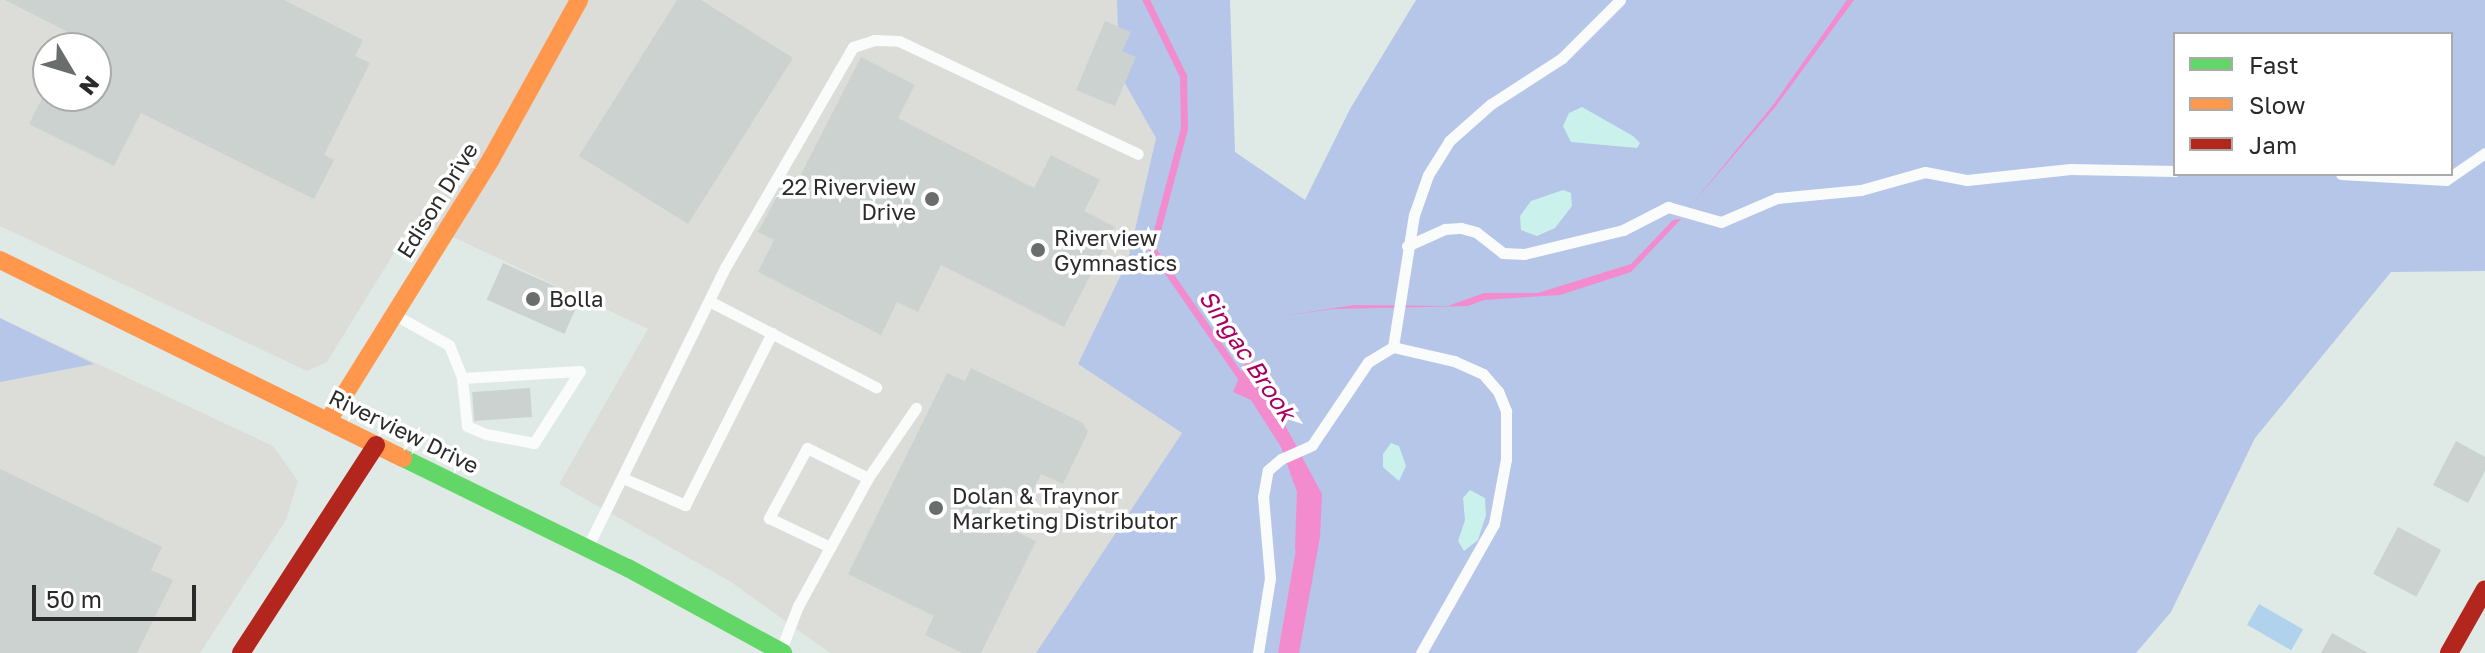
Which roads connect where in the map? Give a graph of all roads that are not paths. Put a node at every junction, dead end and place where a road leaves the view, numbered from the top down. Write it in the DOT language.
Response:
graph roads {
  1 [pos="579,0"];
  2 [pos="1620,0"];
  3 [pos="2485,153"];
  4 [pos="1138,154"];
  5 [pos="2173,171"];
  6 [pos="2453,175"];
  7 [pos="2376,176"];
  8 [pos="2452,176"];
  9 [pos="1407,246"];
  10 [pos="0,260"];
  11 [pos="711,302"];
  12 [pos="394,315"];
  13 [pos="772,333"];
  14 [pos="1393,347"];
  15 [pos="462,378"];
  16 [pos="876,387"];
  17 [pos="916,408"];
  18 [pos="328,421"];
  19 [pos="376,445"];
  20 [pos="623,478"];
  21 [pos="868,478"];
  22 [pos="830,547"];
  23 [pos="588,548"];
  24 [pos="2485,589"];
  25 [pos="782,652"];
  26 [pos="241,653"];
  27 [pos="1258,653"];
  28 [pos="1421,653"];
  29 [pos="2449,653"];
  1 -- 12 [label="main road, Edison Drive"];
  2 -- 9 [label="lane"];
  3 -- 6 [label="lane"];
  4 -- 11 [label="lane"];
  5 -- 9 [label="lane"];
  7 -- 8 [label="lane"];
  9 -- 14 [label="lane"];
  10 -- 18 [label="main road, Riverview Drive"];
  11 -- 13 [label="lane"];
  11 -- 20 [label="lane"];
  12 -- 15 [label="lane"];
  12 -- 18 [label="main road, Edison Drive"];
  13 -- 16 [label="lane"];
  13 -- 20 [label="lane"];
  14 -- 27 [label="lane"];
  14 -- 28 [label="lane"];
  15 -- 15 [label="lane"];
  17 -- 21 [label="lane"];
  18 -- 19 [label="main road, Riverview Drive"];
  19 -- 23 [label="main road, Riverview Drive"];
  19 -- 26 [label="main road"];
  20 -- 23 [label="lane"];
  21 -- 22 [label="lane"];
  21 -- 22 [label="lane"];
  22 -- 25 [label="lane"];
  23 -- 25 [label="main road, Riverview Drive"];
  24 -- 29 [label="main road"];
}
